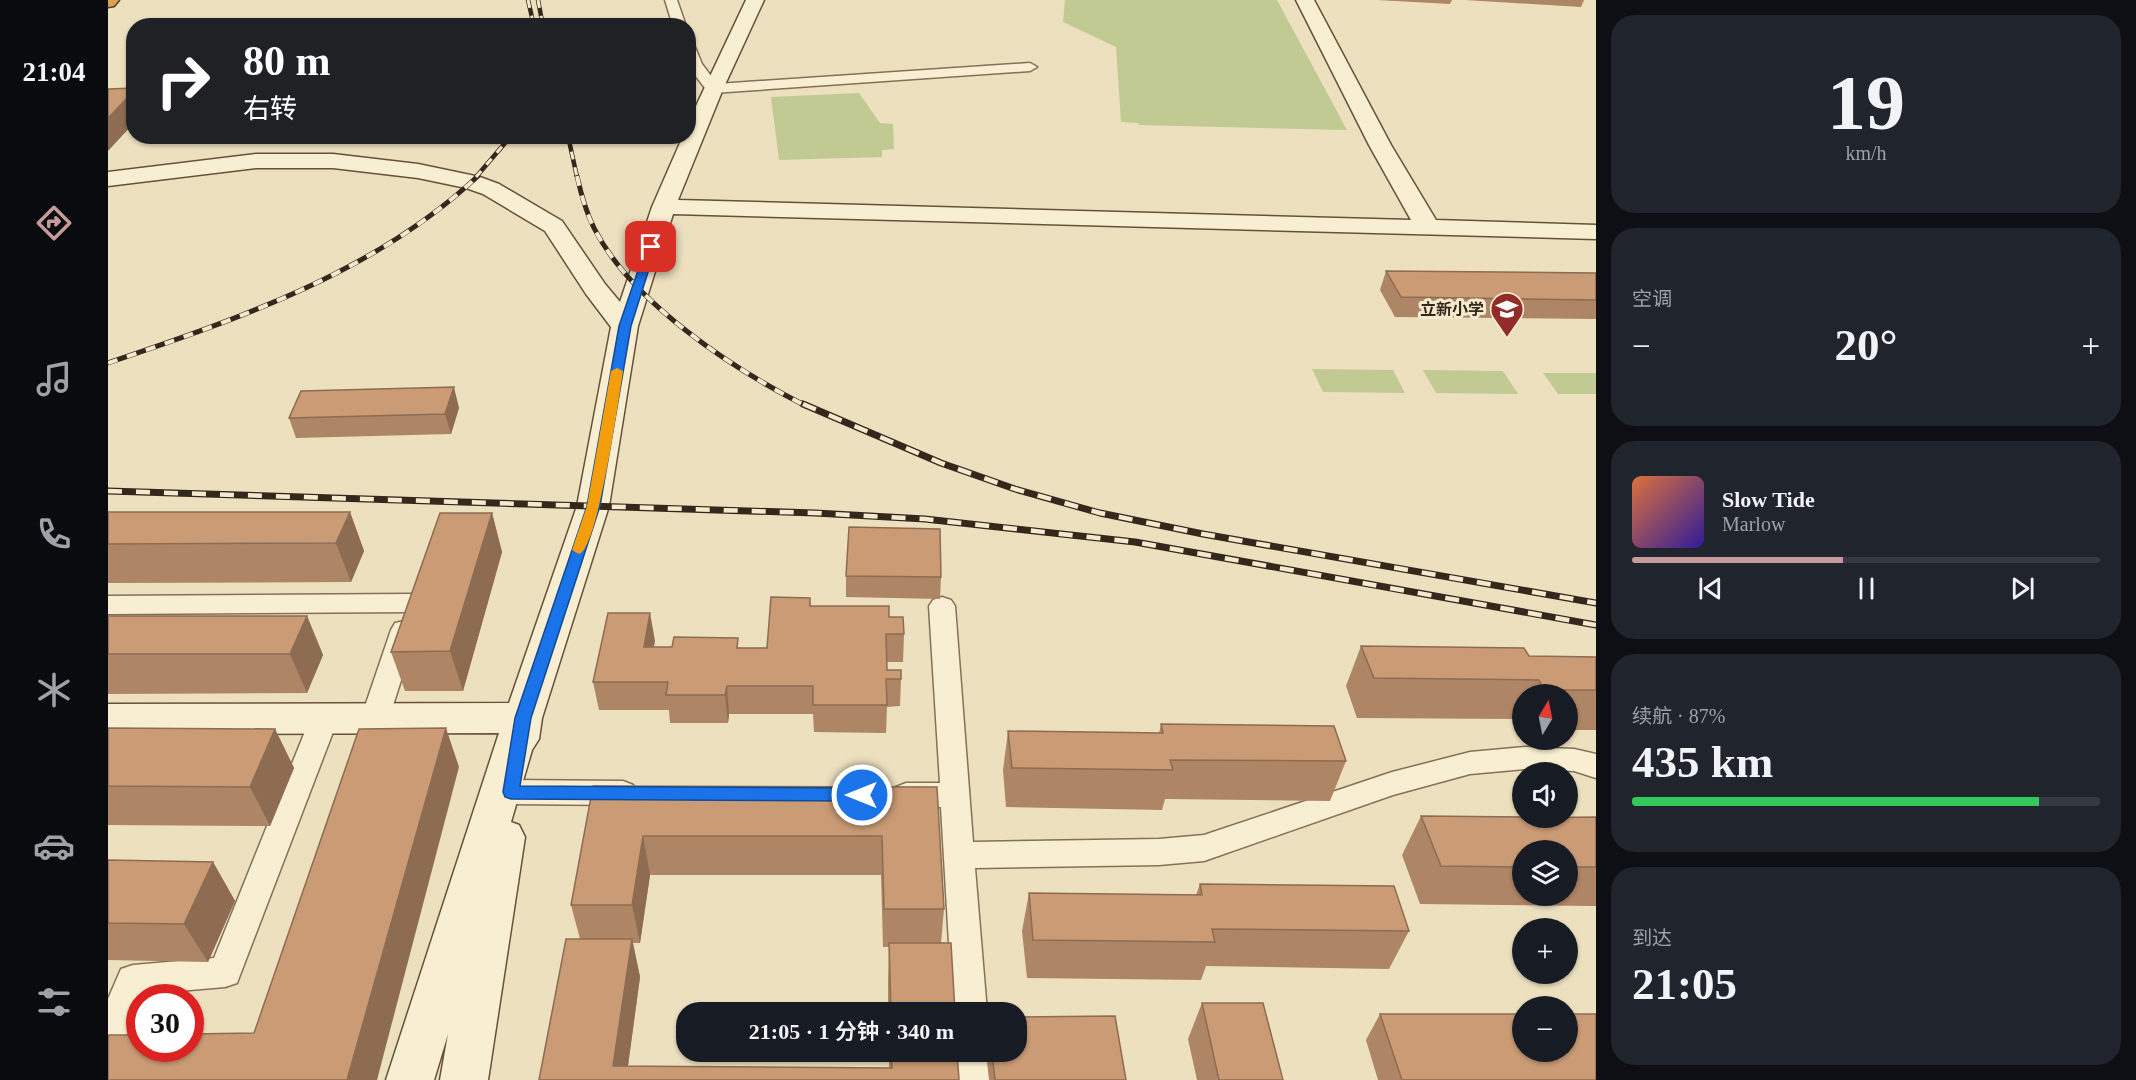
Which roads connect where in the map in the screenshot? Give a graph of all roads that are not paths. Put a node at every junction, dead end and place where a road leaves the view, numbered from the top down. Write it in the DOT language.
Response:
graph roads {
  1 [pos="671,0"];
  2 [pos="755,0"];
  3 [pos="1305,0"];
  4 [pos="677,18"];
  5 [pos="725,64"];
  6 [pos="696,65"];
  7 [pos="696,66"];
  8 [pos="1030,67"];
  9 [pos="713,89"];
  10 [pos="696,130"];
  11 [pos="690,144"];
  12 [pos="108,179"];
  13 [pos="664,207"];
  14 [pos="1428,228"];
  15 [pos="1595,234"];
  16 [pos="625,326"];
  17 [pos="108,605"];
  18 [pos="942,606"];
  19 [pos="324,718"];
  20 [pos="375,718"];
  21 [pos="523,718"];
  22 [pos="108,719"];
  23 [pos="1596,766"];
  24 [pos="511,792"];
  25 [pos="651,793"];
  26 [pos="873,795"];
  27 [pos="955,795"];
  28 [pos="959,855"];
  29 [pos="969,1002"];
  30 [pos="108,1039"];
  31 [pos="974,1062"];
  32 [pos="410,1080"];
  33 [pos="464,1080"];
  34 [pos="975,1080"];
  1 -- 4 [label="street"];
  2 -- 5 [label="street"];
  3 -- 14 [label="street"];
  5 -- 6 [label="street"];
  5 -- 9 [label="street"];
  7 -- 9 [label="street"];
  8 -- 9 [label="street"];
  9 -- 10 [label="street"];
  11 -- 13 [label="street"];
  12 -- 16 [label="street"];
  13 -- 14 [label="street"];
  13 -- 16 [label="street"];
  14 -- 15 [label="street"];
  16 -- 21 [label="street"];
  17 -- 20 [label="street"];
  18 -- 27 [label="street"];
  19 -- 20 [label="street"];
  19 -- 22 [label="street"];
  19 -- 30 [label="street"];
  20 -- 21 [label="street"];
  21 -- 24 [label="street"];
  21 -- 32 [label="street"];
  23 -- 28 [label="street"];
  24 -- 25 [label="street"];
  24 -- 33 [label="street"];
  26 -- 27 [label="street"];
  27 -- 28 [label="street"];
  28 -- 29 [label="street"];
  31 -- 34 [label="street"];
}
